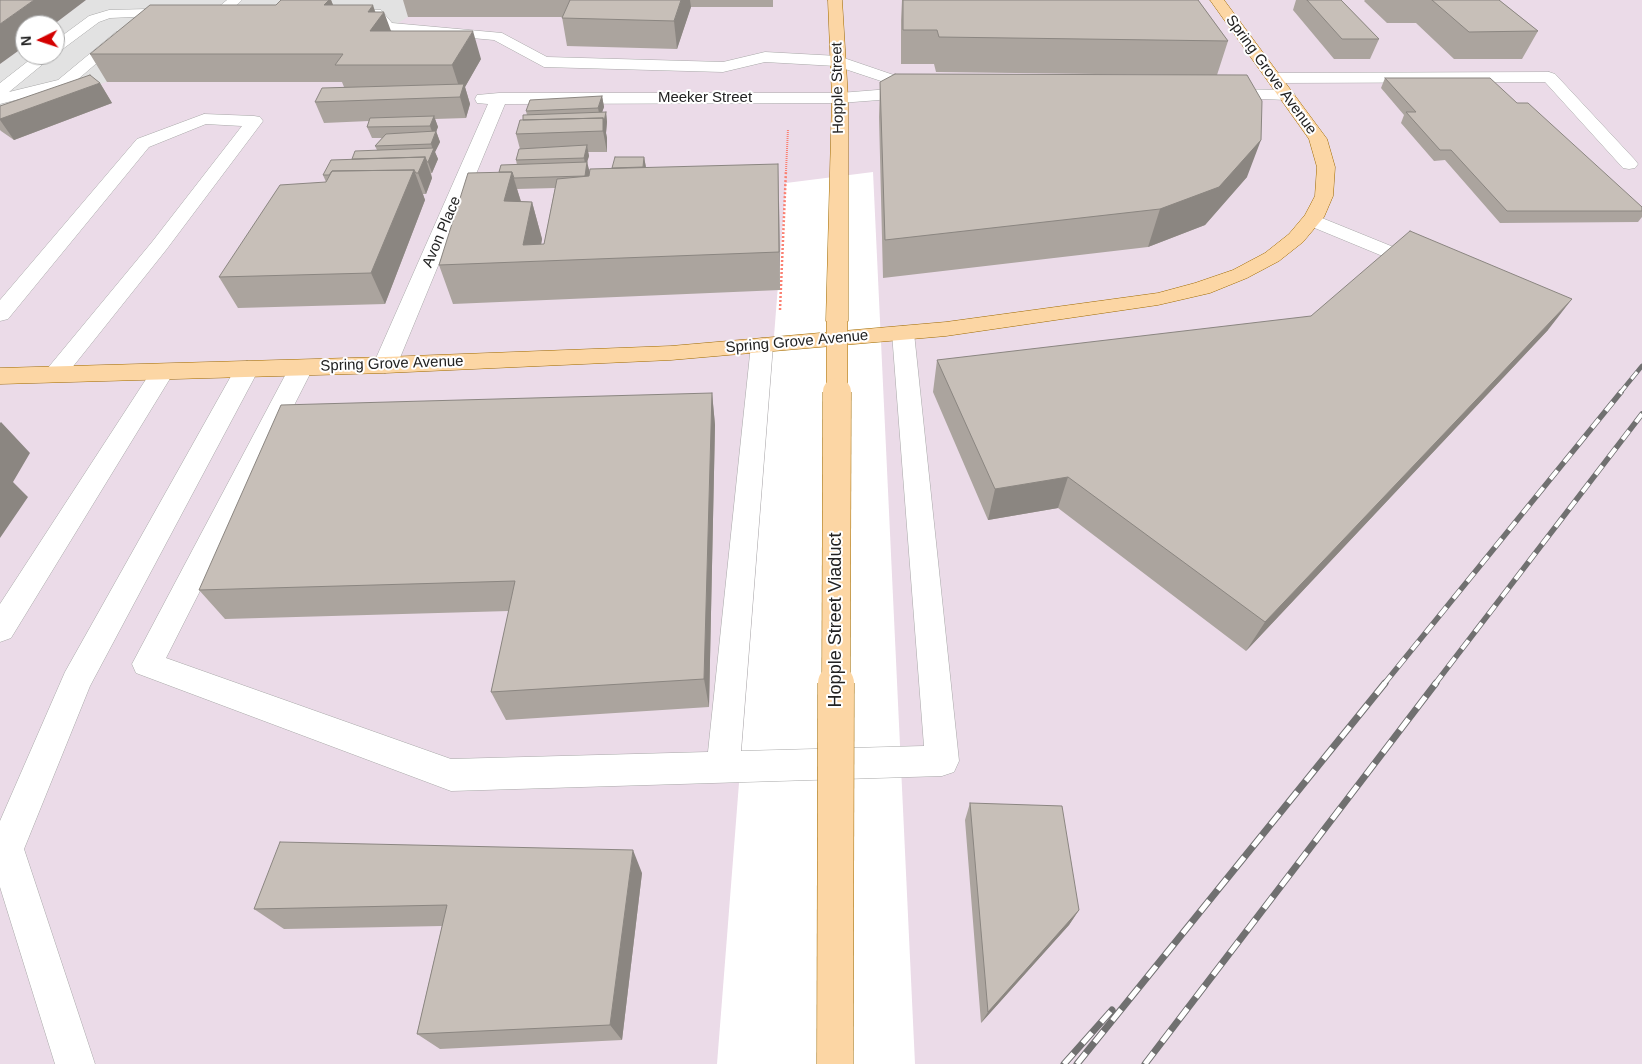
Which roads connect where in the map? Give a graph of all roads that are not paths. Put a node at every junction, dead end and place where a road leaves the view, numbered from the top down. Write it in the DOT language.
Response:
graph roads {
  1 [pos="387,0"];
  2 [pos="835,0"];
  3 [pos="1217,0"];
  4 [pos="237,6"];
  5 [pos="149,13"];
  6 [pos="340,13"];
  7 [pos="376,13"];
  8 [pos="65,41"];
  9 [pos="838,61"];
  10 [pos="33,65"];
  11 [pos="1280,86"];
  12 [pos="0,91"];
  13 [pos="1208,94"];
  14 [pos="840,98"];
  15 [pos="0,99"];
  16 [pos="491,99"];
  17 [pos="1629,164"];
  18 [pos="838,177"];
  19 [pos="1312,220"];
  20 [pos="1429,269"];
  21 [pos="0,314"];
  22 [pos="903,333"];
  23 [pos="770,344"];
  24 [pos="385,365"];
  25 [pos="301,368"];
  26 [pos="247,369"];
  27 [pos="162,372"];
  28 [pos="56,374"];
  29 [pos="0,376"];
  30 [pos="0,629"];
  31 [pos="723,767"];
  32 [pos="75,1064"];
  33 [pos="835,1064"];
  1 -- 7 [label="street"];
  2 -- 9 [label="main road, Hopple Street"];
  3 -- 11 [label="main road, Spring Grove Avenue"];
  4 -- 5 [label="street"];
  5 -- 8 [label="street"];
  5 -- 15 [label="street"];
  6 -- 7 [label="street"];
  7 -- 9 [label="street, Meeker Street"];
  9 -- 14 [label="main road, Hopple Street"];
  9 -- 14 [label="street, Meeker Street"];
  10 -- 12 [label="street"];
  11 -- 13 [label="street"];
  11 -- 17 [label="street"];
  11 -- 19 [label="main road, Spring Grove Avenue"];
  14 -- 16 [label="street, Meeker Street"];
  14 -- 18 [label="main road, Hopple Street"];
  16 -- 24 [label="street, Avon Place"];
  18 -- 33 [label="main road, Hopple Street Viaduct, bridge"];
  19 -- 20 [label="street"];
  19 -- 22 [label="main road, Spring Grove Avenue"];
  21 -- 28 [label="street"];
  22 -- 23 [label="main road, Spring Grove Avenue"];
  22 -- 31 [label="street"];
  23 -- 24 [label="main road, Spring Grove Avenue"];
  23 -- 31 [label="street"];
  24 -- 25 [label="main road, Spring Grove Avenue"];
  25 -- 26 [label="main road, Spring Grove Avenue"];
  25 -- 31 [label="street"];
  26 -- 27 [label="main road, Spring Grove Avenue"];
  26 -- 32 [label="street"];
  27 -- 28 [label="main road, Spring Grove Avenue"];
  27 -- 30 [label="street"];
  28 -- 29 [label="main road, Spring Grove Avenue"];
}
